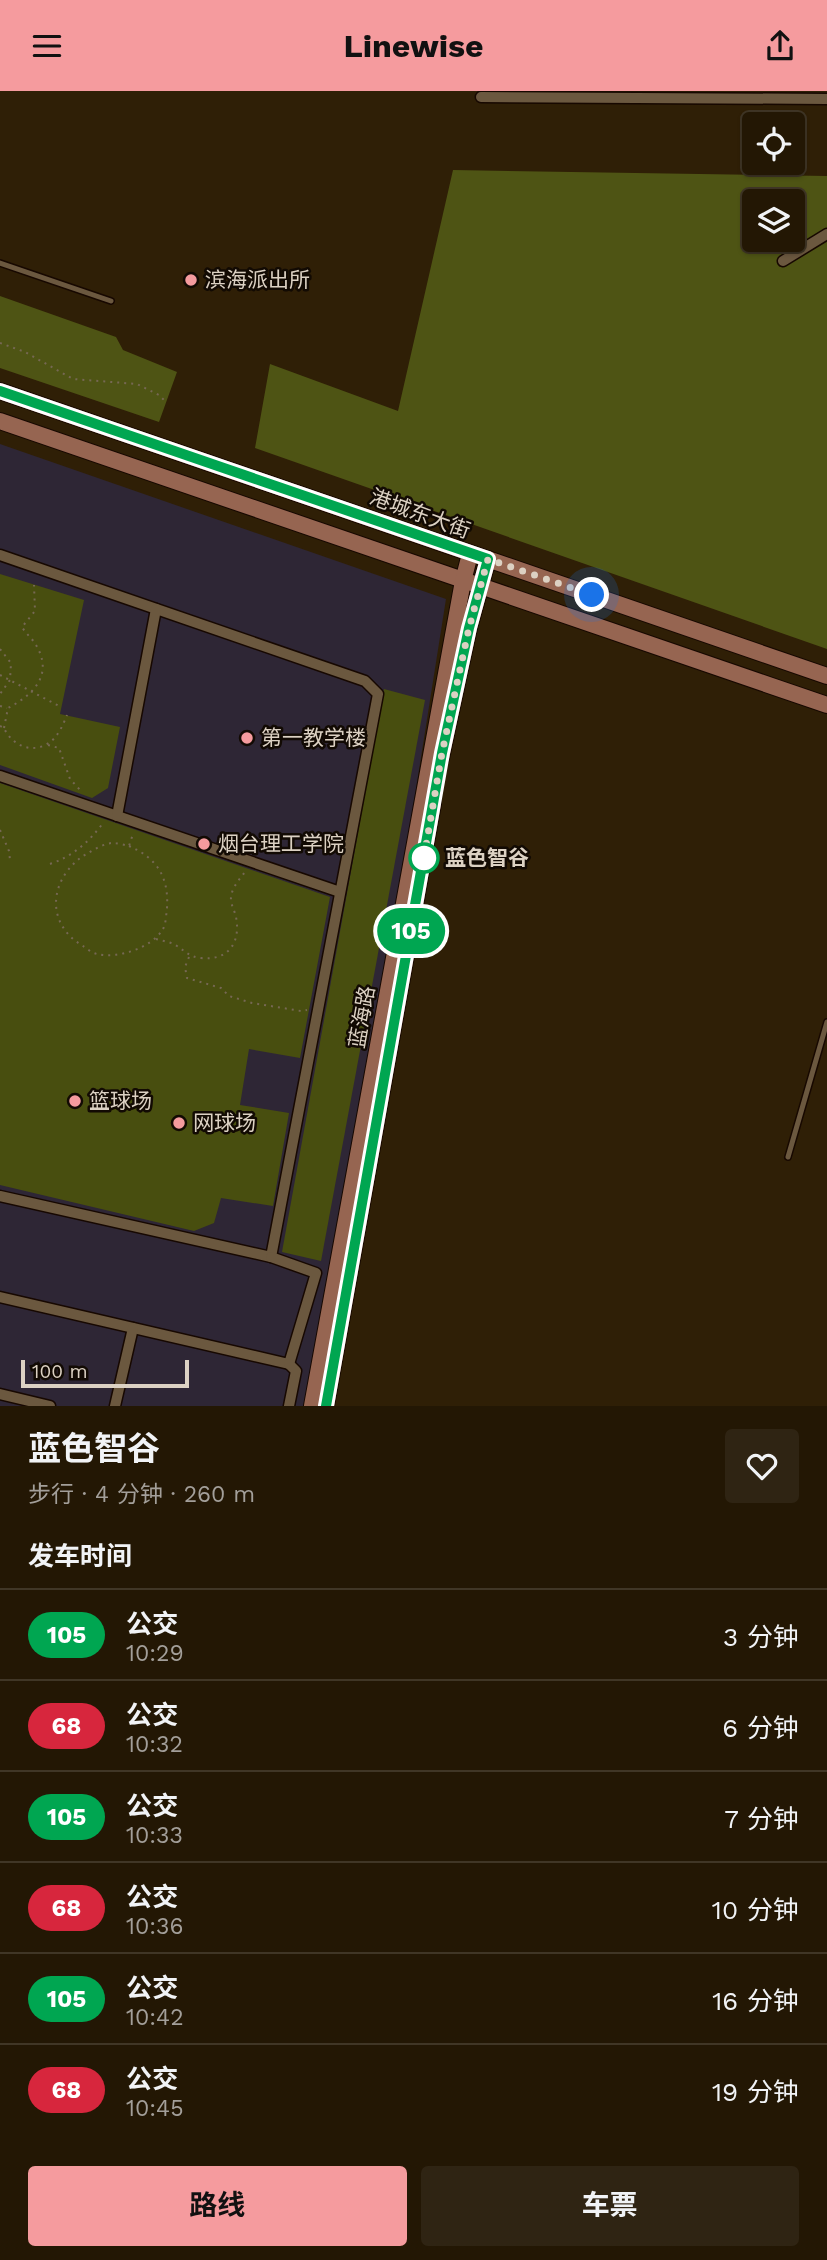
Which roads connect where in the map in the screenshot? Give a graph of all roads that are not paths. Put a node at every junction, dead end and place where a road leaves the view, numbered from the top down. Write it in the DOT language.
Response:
graph roads {
  1 [pos="623,94"];
  2 [pos="481,97"];
  3 [pos="827,99"];
  4 [pos="827,234"];
  5 [pos="783,261"];
  6 [pos="0,263"];
  7 [pos="111,301"];
  8 [pos="0,391"];
  9 [pos="0,421"];
  10 [pos="470,554"];
  11 [pos="0,555"];
  12 [pos="488,559"];
  13 [pos="463,580"];
  14 [pos="481,586"];
  15 [pos="156,609"];
  16 [pos="827,676"];
  17 [pos="827,705"];
  18 [pos="0,776"];
  19 [pos="111,817"];
  20 [pos="340,892"];
  21 [pos="827,1022"];
  22 [pos="788,1157"];
  23 [pos="0,1196"];
  24 [pos="271,1258"];
  25 [pos="0,1297"];
  26 [pos="133,1328"];
  27 [pos="289,1364"];
  28 [pos="0,1394"];
  29 [pos="50,1406"];
  30 [pos="115,1406"];
  31 [pos="289,1406"];
  32 [pos="312,1406"];
  33 [pos="326,1406"];
  1 -- 2 [label="street"];
  1 -- 3 [label="street"];
  4 -- 5 [label="street"];
  6 -- 7 [label="lane"];
  8 -- 10 [label="main road, 港城东大街"];
  9 -- 13 [label="main road"];
  10 -- 12 [label="main road, 港城东大街"];
  10 -- 13 [label="main road, 蓝海路"];
  11 -- 15 [label="street"];
  12 -- 14 [label="main road, 蓝海路"];
  12 -- 16 [label="main road, 港城东大街"];
  13 -- 14 [label="main road"];
  13 -- 32 [label="main road, 蓝海路"];
  14 -- 17 [label="main road"];
  14 -- 33 [label="main road, 蓝海路"];
  15 -- 19 [label="street"];
  15 -- 20 [label="street"];
  18 -- 19 [label="street"];
  19 -- 20 [label="street"];
  20 -- 24 [label="street"];
  21 -- 22 [label="lane"];
  23 -- 24 [label="street"];
  24 -- 27 [label="street"];
  25 -- 26 [label="street"];
  26 -- 27 [label="street"];
  26 -- 30 [label="street"];
  27 -- 31 [label="street"];
  28 -- 29 [label="street"];
}
